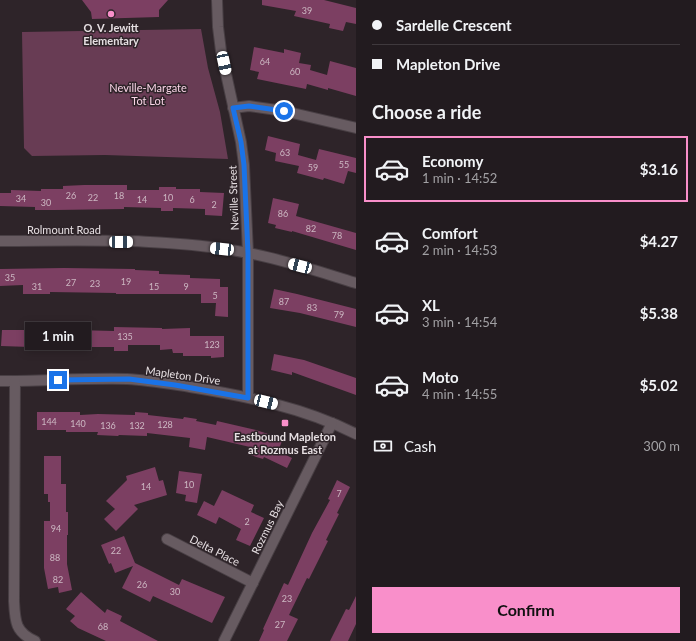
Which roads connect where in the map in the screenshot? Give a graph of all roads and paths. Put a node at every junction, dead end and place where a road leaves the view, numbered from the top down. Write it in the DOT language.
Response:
graph roads {
  1 [pos="216,0"];
  2 [pos="233,108"];
  3 [pos="356,128"];
  4 [pos="0,241"];
  5 [pos="248,253"];
  6 [pos="356,284"];
  7 [pos="0,381"];
  8 [pos="15,381"];
  9 [pos="248,398"];
  10 [pos="332,423"];
  11 [pos="356,434"];
  12 [pos="167,539"];
  13 [pos="253,583"];
  14 [pos="34,641"];
  15 [pos="224,641"];
  1 -- 2 [label="street, Neville Street"];
  2 -- 3 [label="street"];
  2 -- 5 [label="street, Neville Street"];
  4 -- 5 [label="street, Rolmount Road"];
  5 -- 6 [label="street, Rolmount Road"];
  5 -- 9 [label="street, Neville Street"];
  7 -- 8 [label="street, Mapleton Drive"];
  8 -- 9 [label="street, Mapleton Drive"];
  8 -- 14 [label="street"];
  9 -- 10 [label="street, Mapleton Drive"];
  10 -- 11 [label="street, Mapleton Drive"];
  10 -- 13 [label="street, Rozmus Bay"];
  12 -- 13 [label="street, Delta Place"];
  13 -- 15 [label="street, Rozmus Bay"];
}
